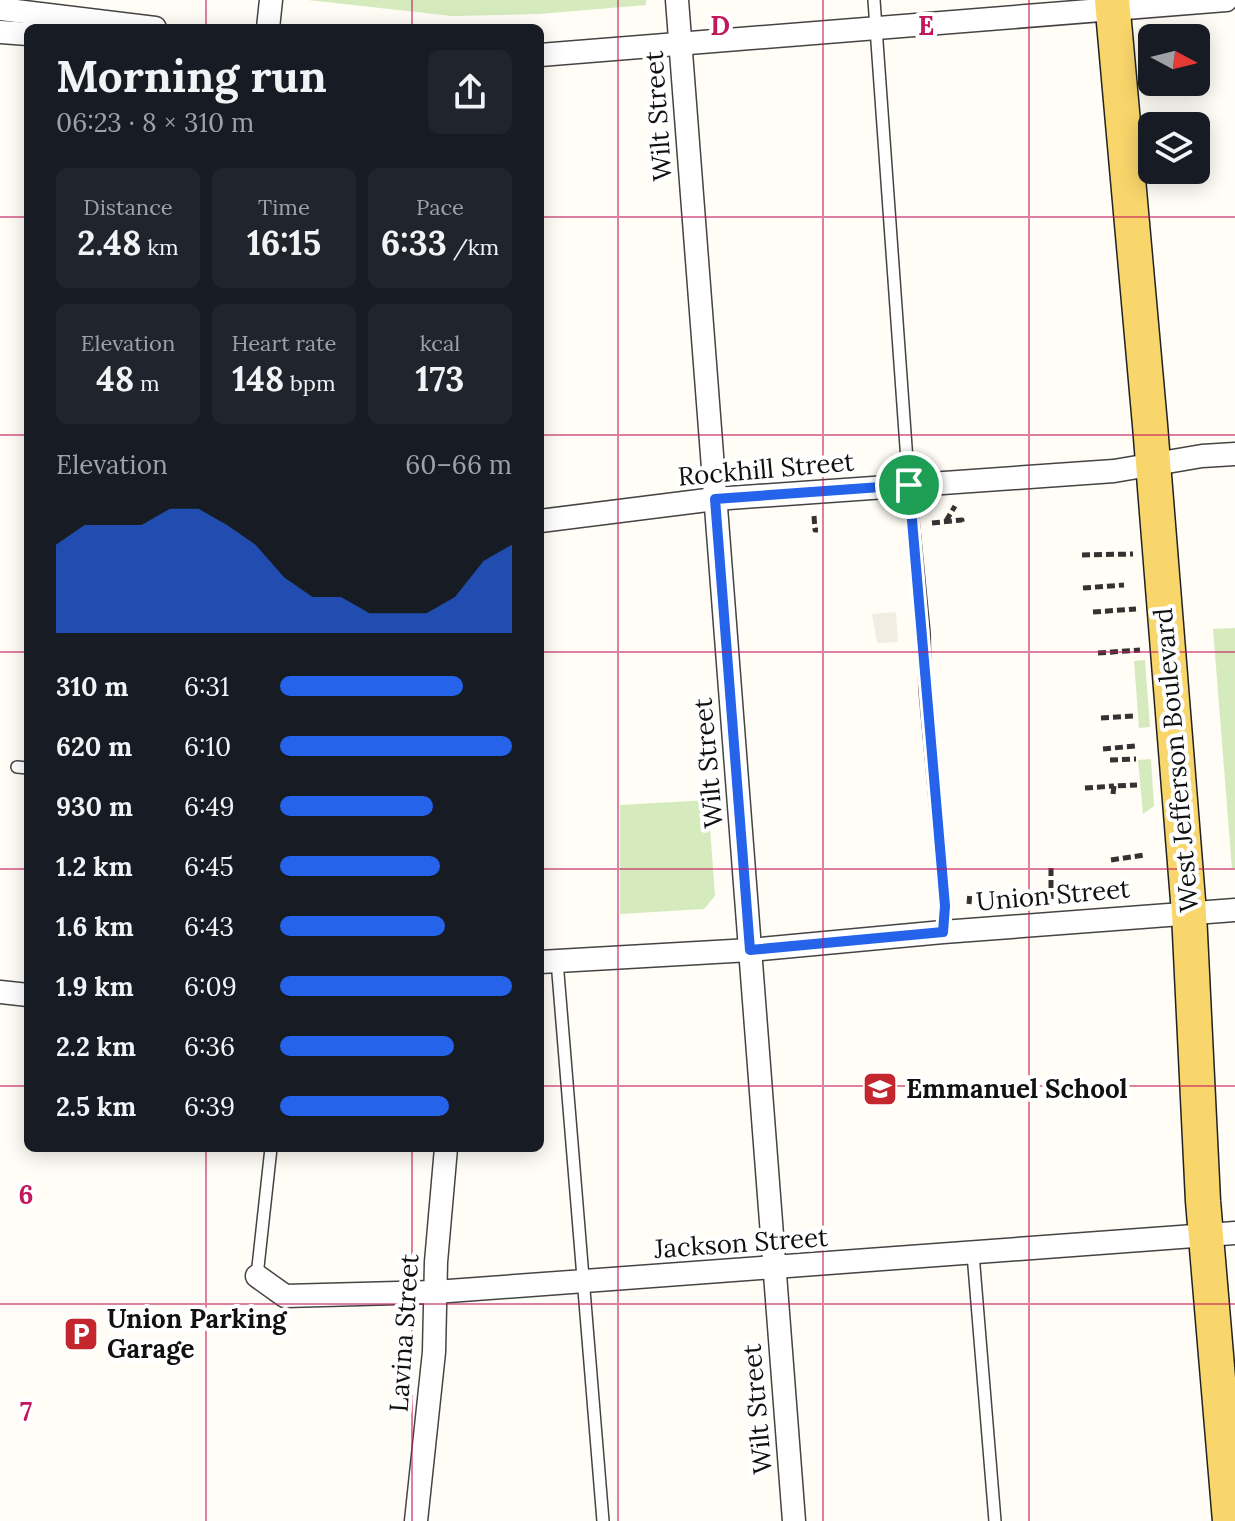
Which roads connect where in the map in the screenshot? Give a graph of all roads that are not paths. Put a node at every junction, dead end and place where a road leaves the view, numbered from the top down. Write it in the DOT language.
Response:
graph roads {
  1 [pos="271,0"];
  2 [pos="677,0"];
  3 [pos="874,0"];
  4 [pos="1226,0"];
  5 [pos="1112,5"];
  6 [pos="0,9"];
  7 [pos="114,24"];
  8 [pos="268,24"];
  9 [pos="876,28"];
  10 [pos="0,32"];
  11 [pos="24,34"];
  12 [pos="681,45"];
  13 [pos="544,55"];
  14 [pos="1235,454"];
  15 [pos="1153,465"];
  16 [pos="909,485"];
  17 [pos="715,499"];
  18 [pos="544,520"];
  19 [pos="1235,910"];
  20 [pos="1189,913"];
  21 [pos="943,932"];
  22 [pos="750,950"];
  23 [pos="549,961"];
  24 [pos="0,992"];
  25 [pos="24,995"];
  26 [pos="271,1152"];
  27 [pos="446,1152"];
  28 [pos="1220,1234"];
  29 [pos="973,1254"];
  30 [pos="773,1269"];
  31 [pos="257,1276"];
  32 [pos="583,1283"];
  33 [pos="435,1292"];
  34 [pos="416,1521"];
  35 [pos="603,1521"];
  36 [pos="794,1521"];
  37 [pos="995,1521"];
  38 [pos="1230,1521"];
  1 -- 8 [label="street"];
  2 -- 12 [label="street, Wilt Street"];
  3 -- 9 [label="lane"];
  4 -- 5 [label="street"];
  5 -- 9 [label="street"];
  5 -- 15 [label="main road, West Jefferson Boulevard"];
  6 -- 7 [label="street"];
  9 -- 12 [label="street"];
  9 -- 16 [label="lane"];
  10 -- 11 [label="street"];
  12 -- 13 [label="street"];
  12 -- 17 [label="street, Wilt Street"];
  14 -- 15 [label="street, Rockhill Street"];
  15 -- 16 [label="street, Rockhill Street"];
  15 -- 20 [label="main road, West Jefferson Boulevard"];
  16 -- 17 [label="street, Rockhill Street"];
  16 -- 21 [label="lane"];
  17 -- 18 [label="street, Rockhill Street"];
  17 -- 22 [label="street, Wilt Street"];
  19 -- 20 [label="street, Union Street"];
  20 -- 21 [label="street, Union Street"];
  20 -- 28 [label="main road, West Jefferson Boulevard"];
  21 -- 22 [label="street, Union Street"];
  22 -- 23 [label="street, Union Street"];
  22 -- 30 [label="street, Wilt Street"];
  23 -- 32 [label="lane"];
  24 -- 25 [label="street"];
  26 -- 31 [label="lane"];
  27 -- 33 [label="street, Lavina Street"];
  28 -- 29 [label="street, Jackson Street"];
  28 -- 38 [label="main road, West Jefferson Boulevard"];
  29 -- 30 [label="street, Jackson Street"];
  29 -- 37 [label="lane"];
  30 -- 32 [label="street, Jackson Street"];
  30 -- 36 [label="street, Wilt Street"];
  31 -- 33 [label="street, Jackson Street"];
  32 -- 33 [label="street, Jackson Street"];
  32 -- 35 [label="lane"];
  33 -- 34 [label="street, Lavina Street"];
}
